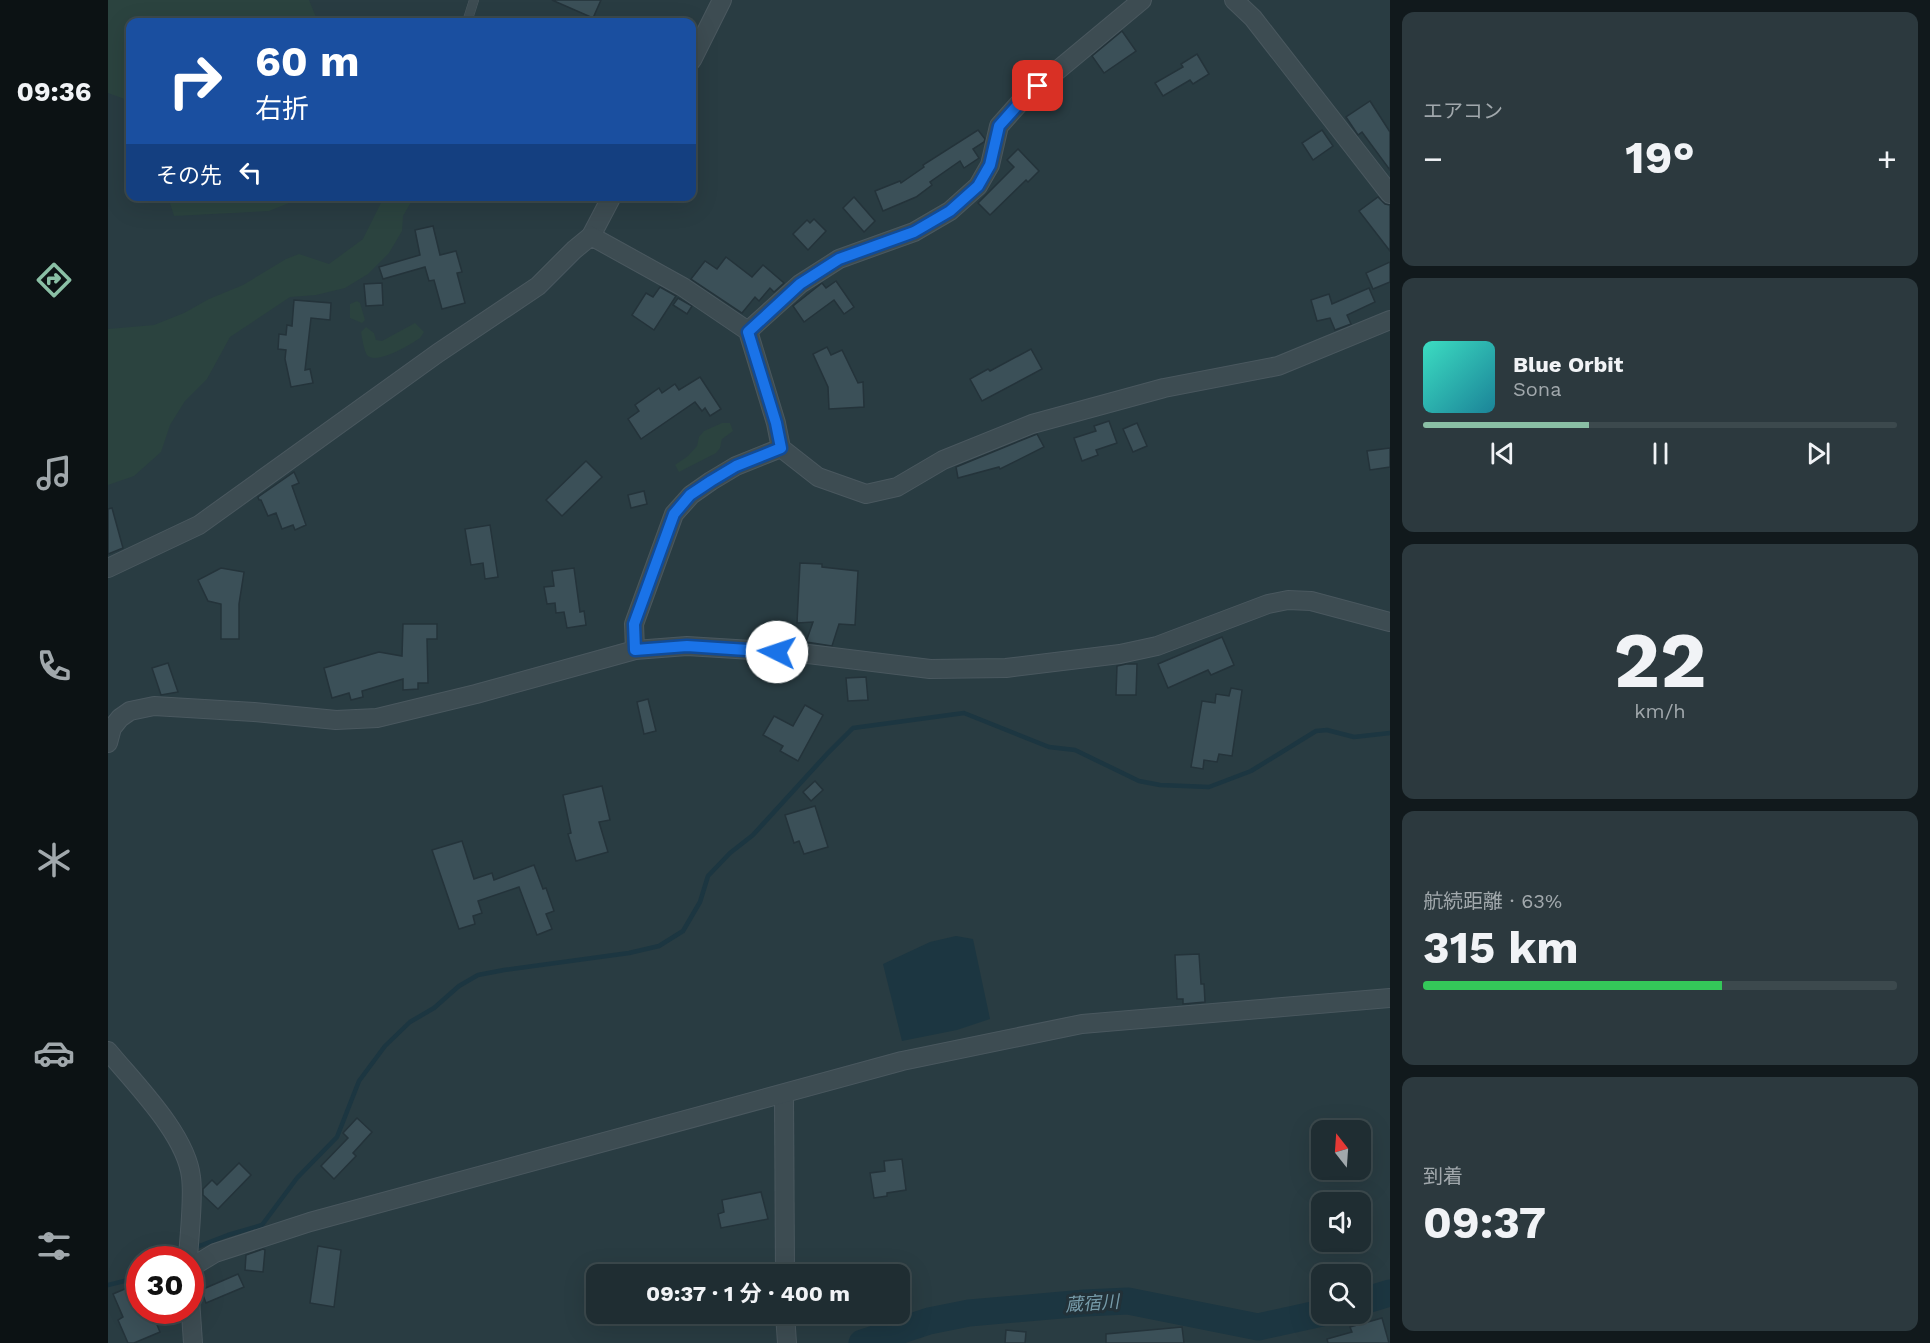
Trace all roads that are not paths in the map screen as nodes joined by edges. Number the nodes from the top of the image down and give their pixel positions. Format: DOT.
graph roads {
  1 [pos="474,0"];
  2 [pos="722,0"];
  3 [pos="1142,0"];
  4 [pos="1234,0"];
  5 [pos="468,18"];
  6 [pos="696,52"];
  7 [pos="1390,194"];
  8 [pos="609,201"];
  9 [pos="591,236"];
  10 [pos="1390,320"];
  11 [pos="748,332"];
  12 [pos="781,448"];
  13 [pos="108,568"];
  14 [pos="1390,622"];
  15 [pos="635,650"];
  16 [pos="109,732"];
  17 [pos="1390,998"];
  18 [pos="108,1051"];
  19 [pos="784,1094"];
  20 [pos="188,1246"];
  21 [pos="204,1259"];
  22 [pos="785,1264"];
  23 [pos="785,1324"];
  24 [pos="786,1339"];
  1 -- 5 [label="lane"];
  2 -- 6 [label="street"];
  3 -- 11 [label="street"];
  4 -- 7 [label="street"];
  8 -- 9 [label="street"];
  9 -- 11 [label="street"];
  9 -- 13 [label="street"];
  10 -- 12 [label="street"];
  11 -- 12 [label="street"];
  12 -- 15 [label="street"];
  14 -- 15 [label="street"];
  15 -- 16 [label="street"];
  17 -- 19 [label="street"];
  18 -- 20 [label="street"];
  19 -- 21 [label="street"];
  19 -- 22 [label="street"];
  23 -- 24 [label="street"];
}
